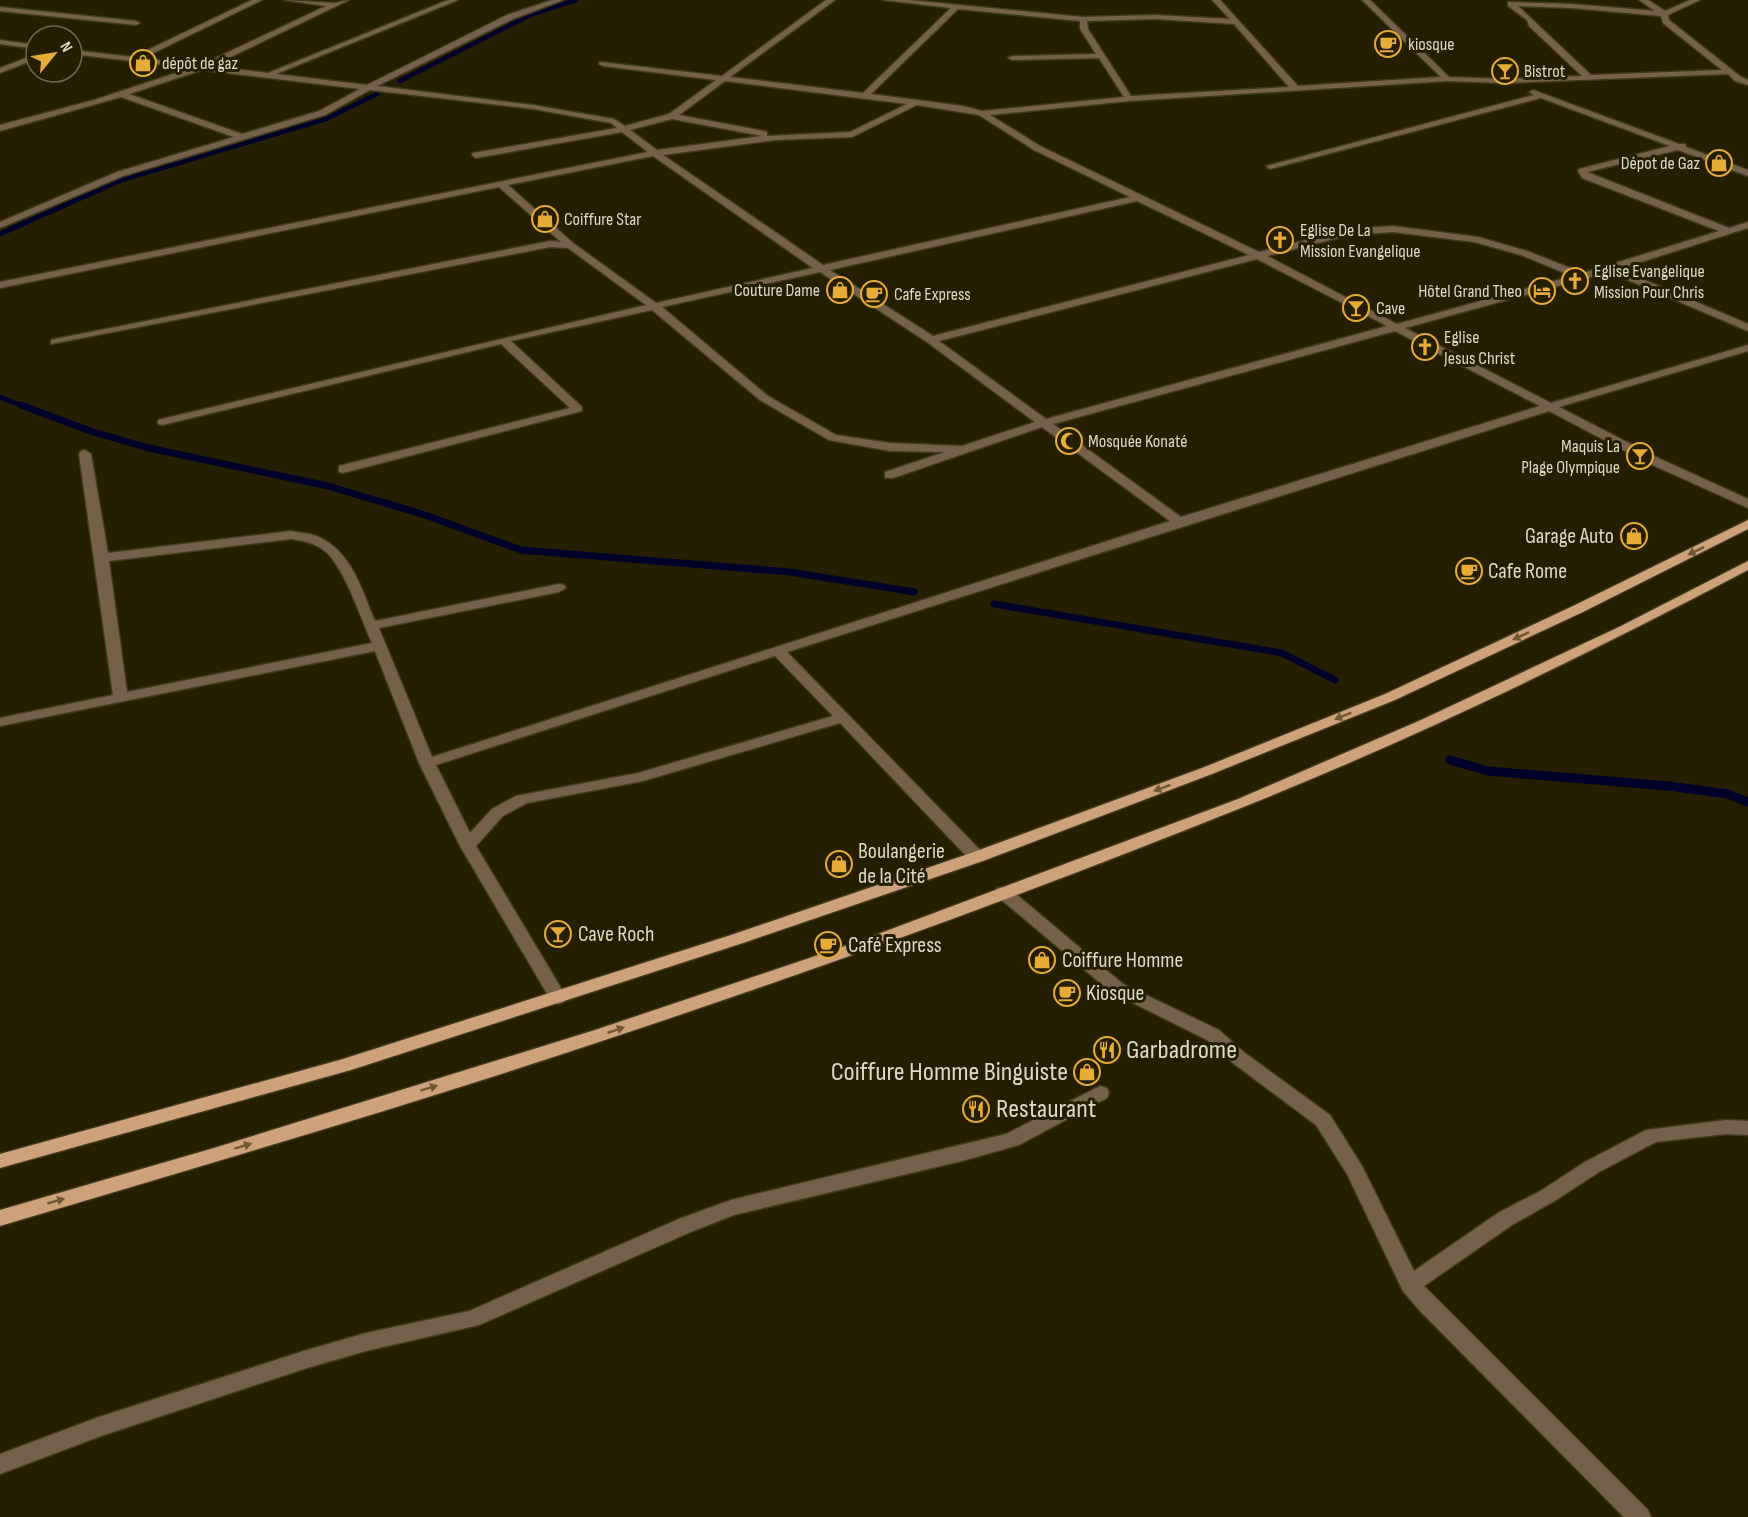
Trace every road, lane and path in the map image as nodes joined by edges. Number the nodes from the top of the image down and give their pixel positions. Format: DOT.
graph roads {
  1 [pos="258,0"];
  2 [pos="288,0"];
  3 [pos="345,0"];
  4 [pos="454,0"];
  5 [pos="559,0"];
  6 [pos="831,0"];
  7 [pos="887,0"];
  8 [pos="1216,0"];
  9 [pos="1366,0"];
  10 [pos="1643,0"];
  11 [pos="1696,0"];
  12 [pos="1508,2"];
  13 [pos="24,3"];
  14 [pos="335,5"];
  15 [pos="955,8"];
  16 [pos="4,9"];
  17 [pos="1664,14"];
  18 [pos="1083,19"];
  19 [pos="1235,22"];
  20 [pos="136,24"];
  21 [pos="0,42"];
  22 [pos="24,45"];
  23 [pos="84,53"];
  24 [pos="1103,56"];
  25 [pos="1012,58"];
  26 [pos="135,59"];
  27 [pos="24,61"];
  28 [pos="603,64"];
  29 [pos="206,66"];
  30 [pos="0,71"];
  31 [pos="1730,72"];
  32 [pos="269,74"];
  33 [pos="1589,78"];
  34 [pos="726,79"];
  35 [pos="1447,79"];
  36 [pos="1505,81"];
  37 [pos="1748,83"];
  38 [pos="369,87"];
  39 [pos="1296,89"];
  40 [pos="121,94"];
  41 [pos="1543,95"];
  42 [pos="864,97"];
  43 [pos="1130,99"];
  44 [pos="914,103"];
  45 [pos="982,113"];
  46 [pos="672,116"];
  47 [pos="0,128"];
  48 [pos="622,129"];
  49 [pos="242,137"];
  50 [pos="776,137"];
  51 [pos="1682,146"];
  52 [pos="655,153"];
  53 [pos="476,155"];
  54 [pos="1270,166"];
  55 [pos="1748,173"];
  56 [pos="502,185"];
  57 [pos="1137,198"];
  58 [pos="0,225"];
  59 [pos="1748,225"];
  60 [pos="1728,231"];
  61 [pos="570,244"];
  62 [pos="1257,255"];
  63 [pos="820,268"];
  64 [pos="1610,269"];
  65 [pos="1583,277"];
  66 [pos="0,285"];
  67 [pos="654,306"];
  68 [pos="1396,328"];
  69 [pos="1748,328"];
  70 [pos="504,340"];
  71 [pos="931,340"];
  72 [pos="55,342"];
  73 [pos="1748,348"];
  74 [pos="1549,406"];
  75 [pos="162,422"];
  76 [pos="1044,423"];
  77 [pos="966,450"];
  78 [pos="85,454"];
  79 [pos="343,469"];
  80 [pos="889,475"];
  81 [pos="1748,504"];
  82 [pos="1179,522"];
  83 [pos="1748,524"];
  84 [pos="102,558"];
  85 [pos="1748,565"];
  86 [pos="559,588"];
  87 [pos="371,626"];
  88 [pos="380,646"];
  89 [pos="777,650"];
  90 [pos="121,699"];
  91 [pos="842,718"];
  92 [pos="0,722"];
  93 [pos="427,763"];
  94 [pos="468,846"];
  95 [pos="977,857"];
  96 [pos="1003,892"];
  97 [pos="558,998"];
  98 [pos="1100,1093"];
  99 [pos="1748,1128"];
  100 [pos="0,1161"];
  101 [pos="0,1218"];
  102 [pos="1410,1285"];
  103 [pos="0,1464"];
  104 [pos="1640,1517"];
  1 -- 26 [label="street"];
  2 -- 14 [label="street"];
  3 -- 14 [label="street"];
  4 -- 32 [label="street"];
  5 -- 38 [label="street"];
  6 -- 34 [label="street"];
  7 -- 15 [label="street"];
  8 -- 19 [label="street"];
  9 -- 35 [label="street"];
  10 -- 17 [label="street"];
  11 -- 17 [label="street"];
  12 -- 17 [label="street"];
  12 -- 33 [label="street"];
  13 -- 16 [label="street"];
  14 -- 29 [label="street"];
  15 -- 18 [label="street"];
  15 -- 42 [label="street"];
  16 -- 20 [label="street"];
  17 -- 31 [label="street"];
  18 -- 19 [label="street"];
  18 -- 24 [label="street"];
  19 -- 39 [label="street"];
  21 -- 22 [label="street"];
  23 -- 26 [label="street"];
  24 -- 25 [label="street"];
  24 -- 43 [label="street"];
  26 -- 29 [label="street"];
  27 -- 30 [label="street"];
  28 -- 34 [label="street"];
  29 -- 32 [label="street"];
  29 -- 40 [label="street"];
  31 -- 33 [label="street"];
  31 -- 37 [label="street"];
  32 -- 38 [label="street"];
  33 -- 36 [label="street"];
  34 -- 42 [label="street"];
  34 -- 46 [label="street"];
  35 -- 36 [label="street"];
  35 -- 39 [label="street"];
  36 -- 41 [label="street"];
  38 -- 48 [label="street"];
  38 -- 49 [label="street"];
  39 -- 43 [label="street"];
  40 -- 47 [label="street"];
  40 -- 49 [label="street"];
  41 -- 51 [label="street"];
  41 -- 54 [label="street"];
  42 -- 44 [label="street"];
  43 -- 45 [label="street"];
  44 -- 45 [label="street"];
  44 -- 50 [label="street"];
  45 -- 57 [label="street"];
  46 -- 48 [label="street"];
  46 -- 50 [label="street"];
  48 -- 52 [label="street"];
  48 -- 53 [label="street"];
  49 -- 58 [label="street"];
  50 -- 52 [label="street"];
  51 -- 55 [label="street"];
  51 -- 60 [label="street"];
  52 -- 56 [label="street"];
  52 -- 63 [label="street"];
  56 -- 61 [label="street"];
  56 -- 66 [label="street"];
  57 -- 62 [label="street"];
  57 -- 63 [label="street"];
  59 -- 60 [label="street"];
  60 -- 64 [label="street"];
  61 -- 67 [label="street"];
  61 -- 72 [label="street"];
  62 -- 65 [label="street"];
  62 -- 68 [label="street"];
  62 -- 71 [label="street"];
  63 -- 67 [label="street"];
  63 -- 71 [label="street"];
  64 -- 65 [label="street"];
  64 -- 69 [label="street"];
  65 -- 68 [label="street"];
  67 -- 70 [label="street"];
  67 -- 77 [label="street"];
  68 -- 74 [label="street"];
  68 -- 76 [label="street"];
  70 -- 75 [label="street"];
  70 -- 79 [label="street"];
  71 -- 76 [label="street"];
  73 -- 74 [label="street"];
  74 -- 81 [label="street"];
  74 -- 82 [label="street"];
  76 -- 77 [label="street"];
  76 -- 82 [label="street"];
  77 -- 80 [label="street"];
  78 -- 84 [label="street"];
  82 -- 89 [label="street"];
  83 -- 95 [label="main road, one-way"];
  84 -- 87 [label="street"];
  84 -- 90 [label="street"];
  85 -- 96 [label="main road"];
  86 -- 87 [label="street"];
  87 -- 88 [label="street"];
  88 -- 90 [label="street"];
  88 -- 93 [label="street"];
  89 -- 91 [label="street"];
  89 -- 93 [label="street"];
  90 -- 92 [label="street"];
  91 -- 94 [label="street"];
  91 -- 95 [label="street"];
  93 -- 94 [label="street"];
  94 -- 97 [label="street"];
  95 -- 97 [label="main road"];
  101 -- 96 [label="main road, one-way"];
  96 -- 102 [label="street"];
  97 -- 100 [label="main road"];
  98 -- 103 [label="street"];
  99 -- 102 [label="street"];
  102 -- 104 [label="street"];
}
